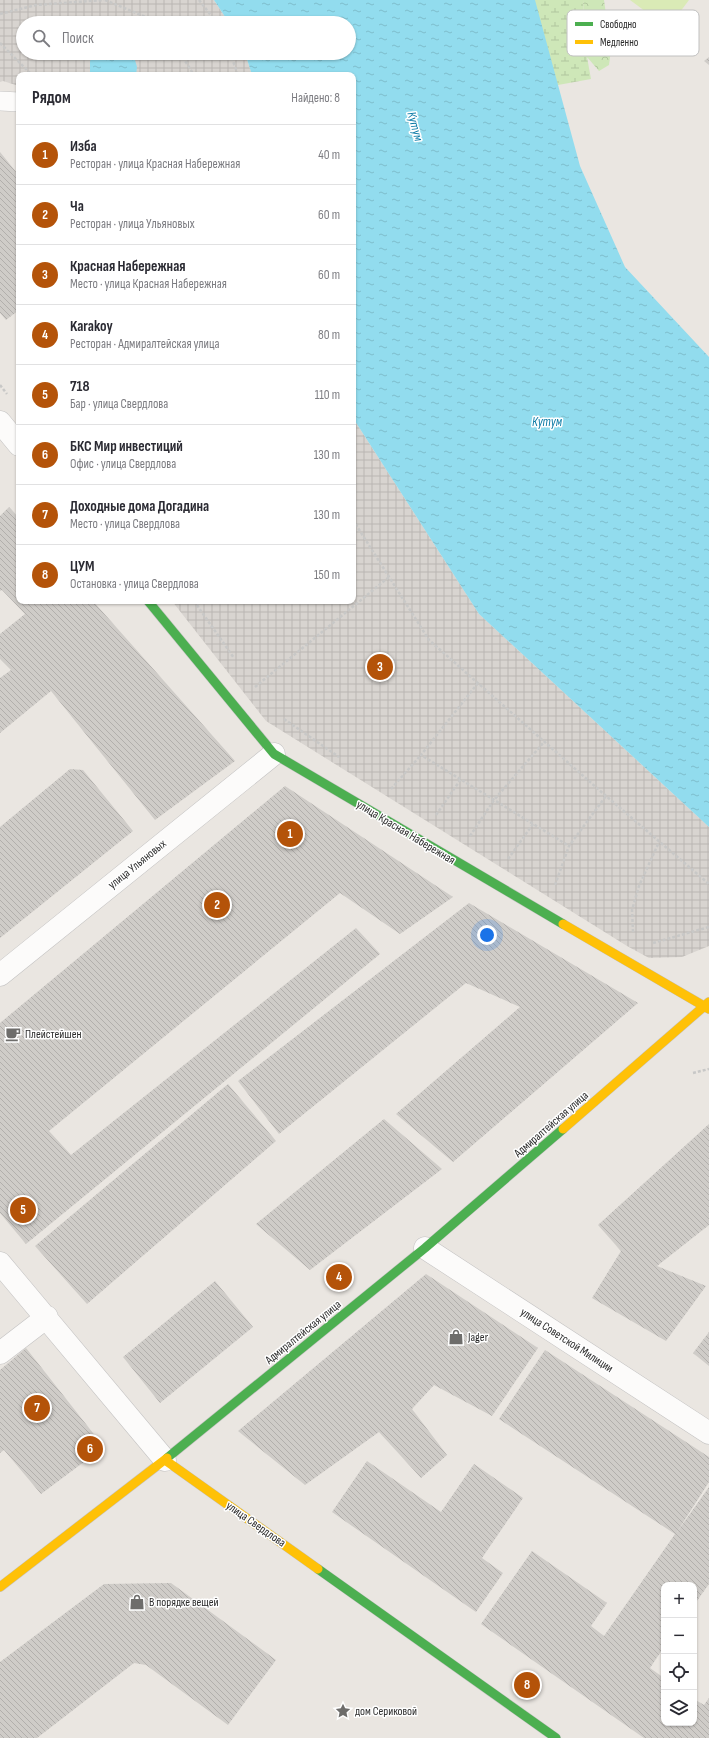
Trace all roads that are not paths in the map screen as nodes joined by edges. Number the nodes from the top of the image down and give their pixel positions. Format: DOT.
graph roads {
  1 [pos="0,101"];
  2 [pos="16,102"];
  3 [pos="150,604"];
  4 [pos="274,754"];
  5 [pos="0,975"];
  6 [pos="707,1006"];
  7 [pos="425,1248"];
  8 [pos="0,1263"];
  9 [pos="47,1317"];
  10 [pos="0,1352"];
  11 [pos="709,1433"];
  12 [pos="165,1460"];
  13 [pos="0,1587"];
  14 [pos="556,1738"];
  1 -- 2 [label="lane"];
  3 -- 4 [label="main road, улица Красная Набережная"];
  4 -- 5 [label="street, улица Ульяновых"];
  4 -- 6 [label="main road, улица Красная Набережная"];
  6 -- 7 [label="main road, Адмиралтейская улица"];
  7 -- 11 [label="street, улица Советской Милиции"];
  7 -- 12 [label="main road, Адмиралтейская улица"];
  8 -- 9 [label="street, улица Свердлова"];
  9 -- 10 [label="street"];
  9 -- 12 [label="street, улица Свердлова"];
  12 -- 13 [label="main road, Адмиралтейская улица"];
  12 -- 14 [label="main road, улица Свердлова"];
}
